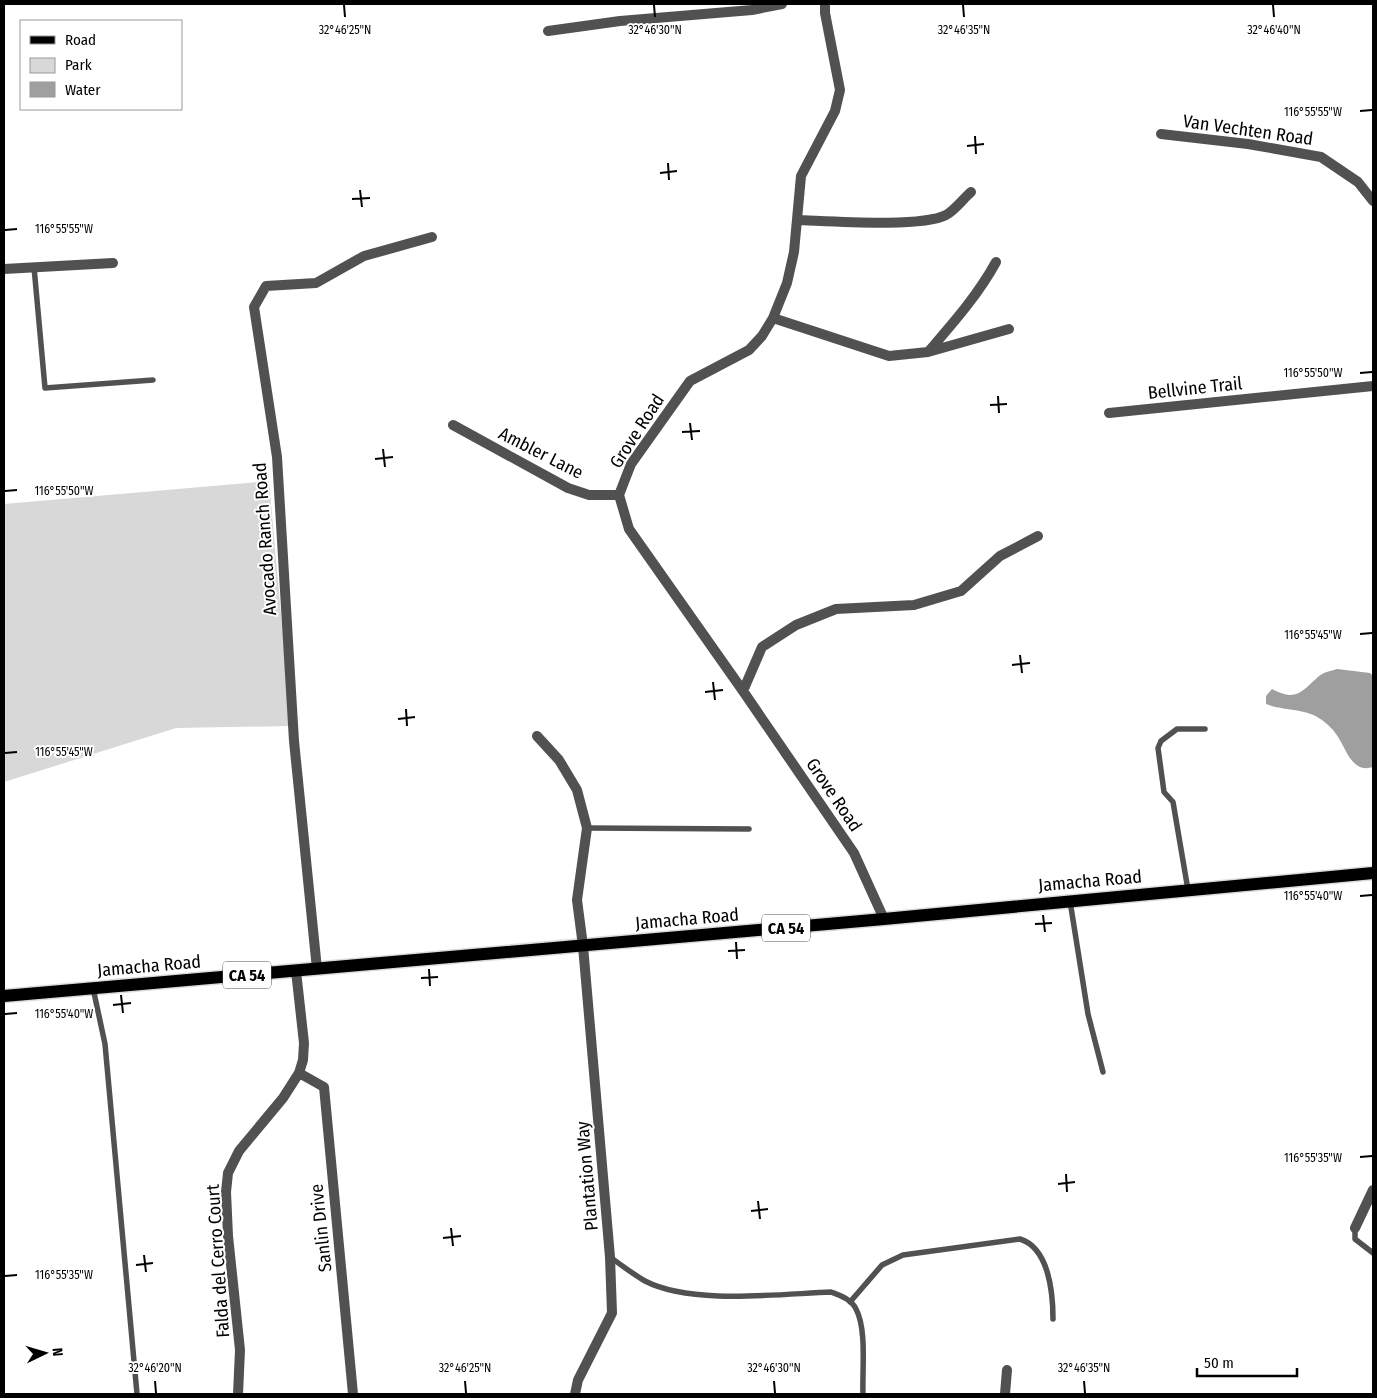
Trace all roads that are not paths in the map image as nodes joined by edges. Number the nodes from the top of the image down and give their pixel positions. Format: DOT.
graph roads {
  1 [pos="782,4"];
  2 [pos="825,4"];
  3 [pos="548,31"];
  4 [pos="1161,134"];
  5 [pos="971,192"];
  6 [pos="1373,201"];
  7 [pos="797,220"];
  8 [pos="432,237"];
  9 [pos="996,262"];
  10 [pos="113,263"];
  11 [pos="34,267"];
  12 [pos="4,269"];
  13 [pos="773,318"];
  14 [pos="1009,329"];
  15 [pos="928,352"];
  16 [pos="153,380"];
  17 [pos="1373,386"];
  18 [pos="1109,413"];
  19 [pos="453,425"];
  20 [pos="619,495"];
  21 [pos="1038,536"];
  22 [pos="743,690"];
  23 [pos="1205,729"];
  24 [pos="537,736"];
  25 [pos="587,828"];
  26 [pos="749,829"];
  27 [pos="1373,873"];
  28 [pos="1188,890"];
  29 [pos="1070,901"];
  30 [pos="884,919"];
  31 [pos="584,946"];
  32 [pos="317,969"];
  33 [pos="296,971"];
  34 [pos="93,988"];
  35 [pos="4,996"];
  36 [pos="1103,1072"];
  37 [pos="299,1073"];
  38 [pos="1373,1190"];
  39 [pos="1355,1228"];
  40 [pos="1373,1253"];
  41 [pos="610,1257"];
  42 [pos="850,1302"];
  43 [pos="1053,1319"];
  44 [pos="1007,1370"];
  45 [pos="137,1394"];
  46 [pos="238,1394"];
  47 [pos="353,1394"];
  48 [pos="575,1394"];
  49 [pos="863,1394"];
  50 [pos="1005,1394"];
  1 -- 3 [label="street"];
  2 -- 7 [label="street, Grove Road"];
  4 -- 6 [label="street, Van Vechten Road"];
  5 -- 7 [label="street"];
  7 -- 13 [label="street, Grove Road"];
  8 -- 32 [label="street, Avocado Ranch Road"];
  9 -- 15 [label="street"];
  10 -- 11 [label="street"];
  11 -- 12 [label="street"];
  11 -- 16 [label="lane"];
  13 -- 15 [label="street"];
  13 -- 20 [label="street, Grove Road"];
  14 -- 15 [label="street"];
  17 -- 18 [label="street, Bellvine Trail"];
  19 -- 20 [label="street, Ambler Lane"];
  20 -- 22 [label="street, Grove Road"];
  21 -- 22 [label="street"];
  22 -- 30 [label="street, Grove Road"];
  23 -- 28 [label="lane"];
  24 -- 25 [label="street"];
  25 -- 26 [label="lane"];
  25 -- 31 [label="street, Plantation Way"];
  27 -- 28 [label="main road, Jamacha Road"];
  28 -- 29 [label="main road, Jamacha Road"];
  29 -- 30 [label="main road, Jamacha Road / CA 54"];
  29 -- 36 [label="lane"];
  30 -- 31 [label="main road, Jamacha Road / CA 54"];
  31 -- 32 [label="main road, Jamacha Road / CA 54"];
  31 -- 41 [label="street, Plantation Way"];
  32 -- 33 [label="main road, Jamacha Road / CA 54"];
  33 -- 34 [label="main road, Jamacha Road / CA 54"];
  33 -- 37 [label="street, Falda del Cerro Court"];
  34 -- 35 [label="main road, Jamacha Road / CA 54"];
  34 -- 45 [label="lane"];
  37 -- 46 [label="street, Falda del Cerro Court"];
  37 -- 47 [label="street, Sanlin Drive"];
  38 -- 39 [label="street"];
  39 -- 40 [label="lane"];
  41 -- 42 [label="lane"];
  41 -- 48 [label="street, Plantation Way"];
  42 -- 43 [label="lane"];
  42 -- 49 [label="lane"];
  44 -- 50 [label="street"];
}
